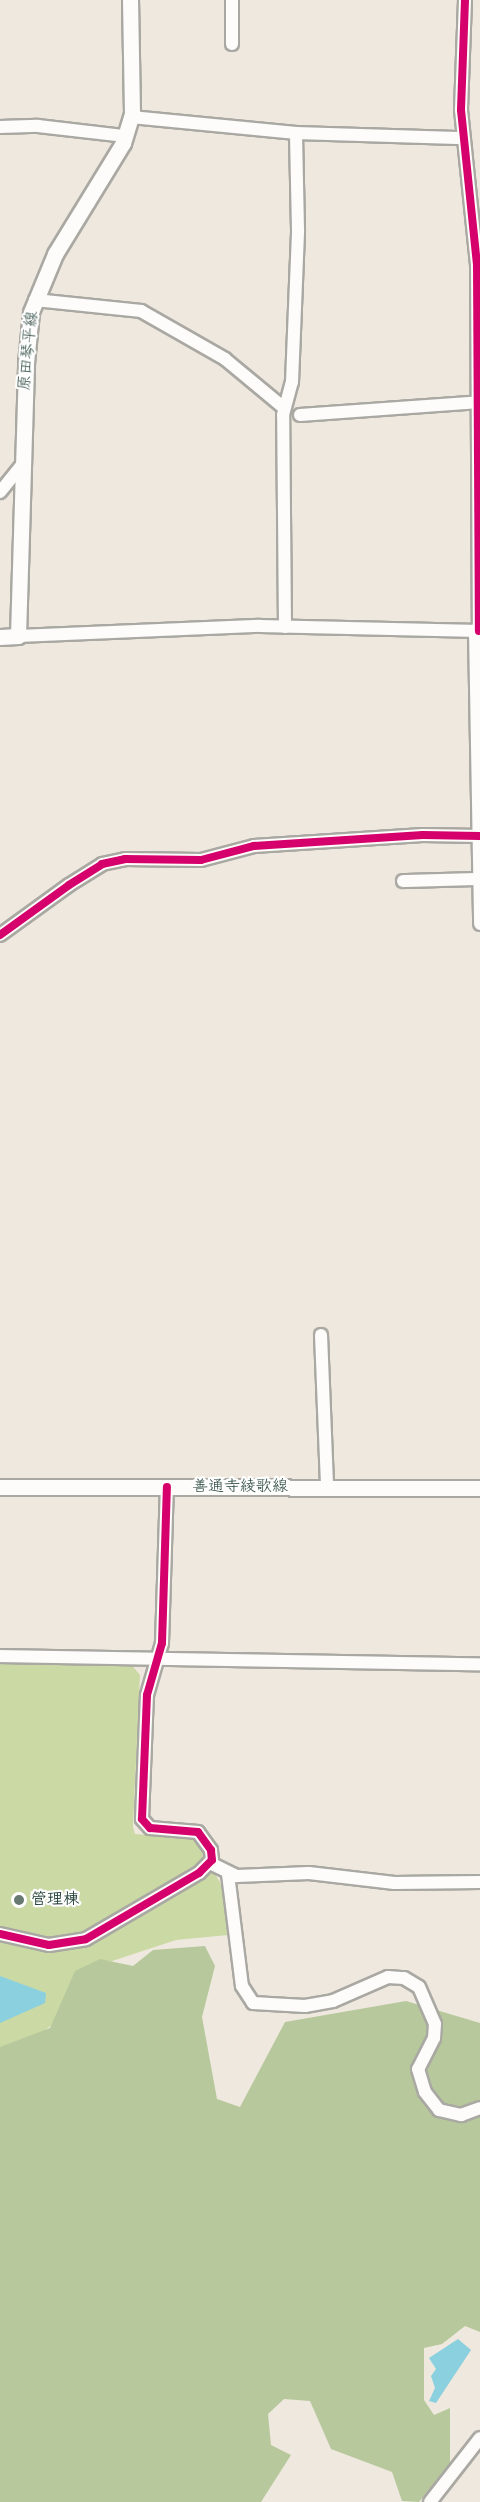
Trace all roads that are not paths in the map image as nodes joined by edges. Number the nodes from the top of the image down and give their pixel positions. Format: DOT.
graph roads {
  1 [pos="130,0"];
  2 [pos="465,0"];
  3 [pos="228,5"];
  4 [pos="232,44"];
  5 [pos="131,117"];
  6 [pos="0,127"];
  7 [pos="296,134"];
  8 [pos="125,136"];
  9 [pos="457,138"];
  10 [pos="35,300"];
  11 [pos="478,402"];
  12 [pos="284,408"];
  13 [pos="300,415"];
  14 [pos="23,464"];
  15 [pos="0,492"];
  16 [pos="285,627"];
  17 [pos="478,631"];
  18 [pos="18,636"];
  19 [pos="0,637"];
  20 [pos="479,836"];
  21 [pos="479,879"];
  22 [pos="403,881"];
  23 [pos="480,924"];
  24 [pos="0,935"];
  25 [pos="321,1335"];
  26 [pos="0,1487"];
  27 [pos="167,1487"];
  28 [pos="327,1487"];
  29 [pos="480,1488"];
  30 [pos="0,1656"];
  31 [pos="160,1659"];
  32 [pos="480,1664"];
  33 [pos="209,1865"];
  34 [pos="228,1874"];
  35 [pos="480,1882"];
  36 [pos="0,1934"];
  37 [pos="480,2108"];
  38 [pos="480,2438"];
  39 [pos="430,2502"];
  1 -- 5 [label="main road, 原田琴平線"];
  2 -- 11 [label="street"];
  3 -- 4 [label="street"];
  5 -- 7 [label="street"];
  5 -- 8 [label="main road, 原田琴平線"];
  6 -- 8 [label="street"];
  7 -- 9 [label="street"];
  7 -- 12 [label="street"];
  8 -- 10 [label="main road, 原田琴平線"];
  10 -- 12 [label="street"];
  10 -- 14 [label="main road, 原田琴平線"];
  11 -- 13 [label="street"];
  11 -- 17 [label="street"];
  12 -- 16 [label="street"];
  14 -- 15 [label="street"];
  14 -- 18 [label="main road, 原田琴平線"];
  16 -- 17 [label="street"];
  16 -- 18 [label="street"];
  17 -- 20 [label="street"];
  18 -- 19 [label="main road"];
  20 -- 21 [label="street"];
  20 -- 24 [label="street"];
  21 -- 22 [label="street"];
  21 -- 23 [label="street"];
  25 -- 28 [label="street"];
  26 -- 27 [label="main road, 善通寺綾歌線"];
  27 -- 28 [label="main road, 善通寺綾歌線"];
  27 -- 31 [label="street"];
  28 -- 29 [label="main road, 善通寺綾歌線"];
  30 -- 31 [label="street"];
  31 -- 32 [label="street"];
  31 -- 33 [label="street"];
  33 -- 34 [label="street"];
  33 -- 36 [label="street"];
  34 -- 35 [label="street"];
  34 -- 37 [label="street"];
  38 -- 39 [label="street"];
}
